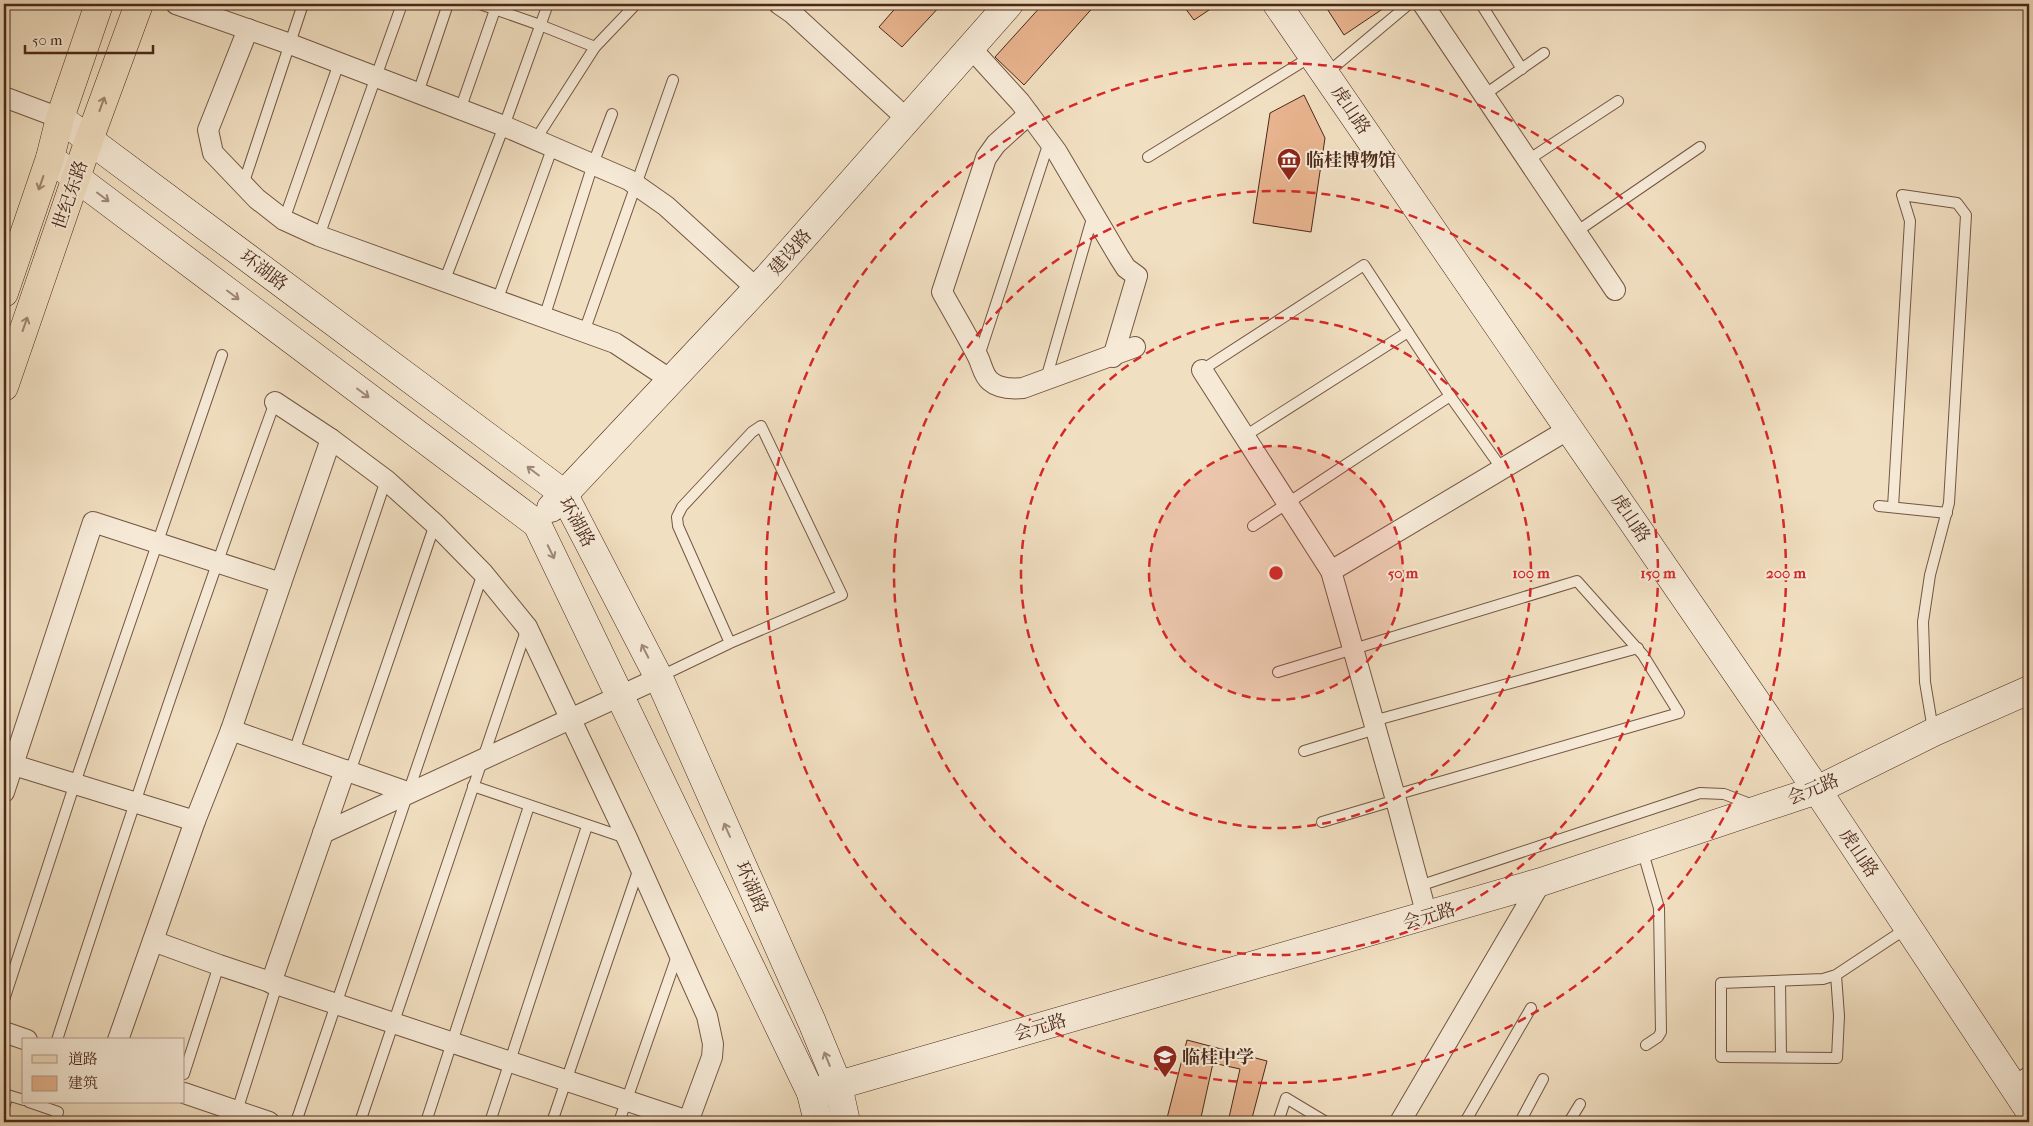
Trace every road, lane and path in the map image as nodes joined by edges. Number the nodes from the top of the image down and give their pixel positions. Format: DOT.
graph roads {
  1 [pos="99,4"];
  2 [pos="138,4"];
  3 [pos="176,4"];
  4 [pos="303,4"];
  5 [pos="402,4"];
  6 [pos="448,4"];
  7 [pos="480,4"];
  8 [pos="548,4"];
  9 [pos="636,4"];
  10 [pos="779,4"];
  11 [pos="1009,4"];
  12 [pos="1277,4"];
  13 [pos="1409,4"];
  14 [pos="1423,4"];
  15 [pos="1481,4"];
  16 [pos="496,6"];
  17 [pos="540,25"];
  18 [pos="248,29"];
  19 [pos="290,44"];
  20 [pos="595,47"];
  21 [pos="970,47"];
  22 [pos="1544,53"];
  23 [pos="339,62"];
  24 [pos="1320,65"];
  25 [pos="1522,69"];
  26 [pos="377,78"];
  27 [pos="673,80"];
  28 [pos="418,93"];
  29 [pos="1484,95"];
  30 [pos="4,97"];
  31 [pos="1618,101"];
  32 [pos="460,110"];
  33 [pos="612,114"];
  34 [pos="1029,114"];
  35 [pos="60,118"];
  36 [pos="906,118"];
  37 [pos="504,126"];
  38 [pos="89,140"];
  39 [pos="1049,141"];
  40 [pos="544,142"];
  41 [pos="1700,147"];
  42 [pos="1148,157"];
  43 [pos="50,158"];
  44 [pos="1528,160"];
  45 [pos="593,164"];
  46 [pos="76,177"];
  47 [pos="635,184"];
  48 [pos="243,185"];
  49 [pos="1094,212"];
  50 [pos="284,220"];
  51 [pos="1576,232"];
  52 [pos="318,236"];
  53 [pos="444,282"];
  54 [pos="756,288"];
  55 [pos="1615,290"];
  56 [pos="4,293"];
  57 [pos="497,301"];
  58 [pos="544,318"];
  59 [pos="584,332"];
  60 [pos="1408,332"];
  61 [pos="1136,347"];
  62 [pos="222,355"];
  63 [pos="1113,357"];
  64 [pos="979,358"];
  65 [pos="1202,370"];
  66 [pos="671,380"];
  67 [pos="1046,380"];
  68 [pos="4,387"];
  69 [pos="1450,396"];
  70 [pos="275,402"];
  71 [pos="1569,428"];
  72 [pos="1245,436"];
  73 [pos="331,439"];
  74 [pos="1502,469"];
  75 [pos="386,480"];
  76 [pos="563,493"];
  77 [pos="1287,503"];
  78 [pos="1879,506"];
  79 [pos="1893,507"];
  80 [pos="1947,512"];
  81 [pos="435,524"];
  82 [pos="537,524"];
  83 [pos="1253,526"];
  84 [pos="157,543"];
  85 [pos="217,562"];
  86 [pos="1331,572"];
  87 [pos="483,573"];
  88 [pos="281,583"];
  89 [pos="527,627"];
  90 [pos="730,642"];
  91 [pos="1638,648"];
  92 [pos="1353,651"];
  93 [pos="1278,672"];
  94 [pos="659,678"];
  95 [pos="2029,690"];
  96 [pos="620,695"];
  97 [pos="569,718"];
  98 [pos="1374,725"];
  99 [pos="230,730"];
  100 [pos="1934,732"];
  101 [pos="1304,751"];
  102 [pos="294,752"];
  103 [pos="483,757"];
  104 [pos="8,763"];
  105 [pos="348,771"];
  106 [pos="75,783"];
  107 [pos="474,786"];
  108 [pos="1817,790"];
  109 [pos="4,792"];
  110 [pos="407,792"];
  111 [pos="1395,798"];
  112 [pos="134,802"];
  113 [pos="529,806"];
  114 [pos="1761,808"];
  115 [pos="195,821"];
  116 [pos="1322,822"];
  117 [pos="587,826"];
  118 [pos="324,832"];
  119 [pos="627,838"];
  120 [pos="1641,848"];
  121 [pos="640,866"];
  122 [pos="1541,882"];
  123 [pos="1419,886"];
  124 [pos="1427,916"];
  125 [pos="1908,928"];
  126 [pos="153,941"];
  127 [pos="678,951"];
  128 [pos="219,965"];
  129 [pos="1836,975"];
  130 [pos="1780,981"];
  131 [pos="274,984"];
  132 [pos="4,1000"];
  133 [pos="336,1004"];
  134 [pos="1531,1008"];
  135 [pos="394,1024"];
  136 [pos="4,1032"];
  137 [pos="22,1038"];
  138 [pos="58,1038"];
  139 [pos="119,1038"];
  140 [pos="452,1043"];
  141 [pos="1646,1045"];
  142 [pos="1781,1058"];
  143 [pos="510,1062"];
  144 [pos="185,1071"];
  145 [pos="2020,1077"];
  146 [pos="1544,1079"];
  147 [pos="566,1080"];
  148 [pos="838,1085"];
  149 [pos="185,1093"];
  150 [pos="811,1093"];
  151 [pos="6,1094"];
  152 [pos="22,1099"];
  153 [pos="626,1101"];
  154 [pos="35,1104"];
  155 [pos="1580,1104"];
  156 [pos="4,1107"];
  157 [pos="2029,1110"];
  158 [pos="237,1111"];
  159 [pos="55,1122"];
  160 [pos="269,1122"];
  161 [pos="296,1122"];
  162 [pos="360,1122"];
  163 [pos="426,1122"];
  164 [pos="490,1122"];
  165 [pos="552,1122"];
  166 [pos="619,1122"];
  167 [pos="688,1122"];
  168 [pos="818,1122"];
  169 [pos="846,1122"];
  170 [pos="1278,1122"];
  171 [pos="1326,1122"];
  172 [pos="1400,1122"];
  173 [pos="1465,1122"];
  174 [pos="1520,1122"];
  175 [pos="1569,1122"];
  1 -- 35 [label="main road, 世纪东路"];
  38 -- 2 [label="main road, 世纪东路, one-way"];
  3 -- 18 [label="street"];
  4 -- 19 [label="lane"];
  5 -- 26 [label="lane"];
  6 -- 28 [label="lane"];
  7 -- 16 [label="lane"];
  8 -- 17 [label="lane"];
  9 -- 20 [label="lane"];
  10 -- 36 [label="street"];
  11 -- 21 [label="street, 建设路"];
  12 -- 24 [label="street, 虎山路"];
  13 -- 24 [label="lane"];
  14 -- 29 [label="street"];
  15 -- 25 [label="lane"];
  16 -- 17 [label="lane"];
  16 -- 32 [label="lane"];
  17 -- 20 [label="lane"];
  17 -- 37 [label="lane"];
  18 -- 19 [label="street"];
  18 -- 48 [label="street"];
  19 -- 23 [label="street"];
  19 -- 48 [label="lane"];
  20 -- 40 [label="lane"];
  21 -- 34 [label="street"];
  21 -- 36 [label="street, 建设路"];
  22 -- 25 [label="lane"];
  23 -- 26 [label="street"];
  23 -- 50 [label="lane"];
  24 -- 42 [label="lane"];
  24 -- 71 [label="street, 虎山路"];
  25 -- 29 [label="lane"];
  26 -- 28 [label="street"];
  26 -- 52 [label="lane"];
  27 -- 47 [label="lane"];
  28 -- 32 [label="street"];
  29 -- 44 [label="street"];
  30 -- 35 [label="street"];
  31 -- 44 [label="lane"];
  32 -- 37 [label="street"];
  33 -- 45 [label="lane"];
  34 -- 39 [label="street"];
  34 -- 64 [label="street"];
  35 -- 38 [label="street, 环湖路"];
  35 -- 43 [label="main road, 世纪东路"];
  36 -- 54 [label="street, 建设路"];
  37 -- 40 [label="street"];
  37 -- 53 [label="lane"];
  38 -- 46 [label="main road, 世纪东路"];
  76 -- 38 [label="street, 环湖路, one-way"];
  39 -- 49 [label="street"];
  39 -- 64 [label="lane"];
  40 -- 45 [label="street"];
  40 -- 57 [label="lane"];
  41 -- 51 [label="lane"];
  43 -- 46 [label="street, 环湖路"];
  43 -- 56 [label="main road, 世纪东路, one-way"];
  44 -- 51 [label="street"];
  45 -- 47 [label="street"];
  45 -- 58 [label="lane"];
  68 -- 46 [label="main road, 世纪东路, one-way"];
  46 -- 82 [label="street, 环湖路, one-way"];
  47 -- 54 [label="street"];
  47 -- 59 [label="lane"];
  48 -- 50 [label="street"];
  49 -- 63 [label="street"];
  49 -- 67 [label="lane"];
  50 -- 52 [label="street"];
  51 -- 55 [label="street"];
  52 -- 53 [label="street"];
  53 -- 57 [label="street"];
  54 -- 66 [label="street, 建设路"];
  57 -- 58 [label="street"];
  58 -- 59 [label="street"];
  59 -- 66 [label="street"];
  60 -- 65 [label="lane"];
  60 -- 69 [label="lane"];
  60 -- 72 [label="lane"];
  61 -- 63 [label="street"];
  62 -- 84 [label="lane"];
  63 -- 67 [label="street"];
  64 -- 67 [label="street"];
  65 -- 72 [label="street"];
  66 -- 76 [label="street, 建设路"];
  69 -- 74 [label="lane"];
  69 -- 77 [label="lane"];
  70 -- 73 [label="street"];
  70 -- 85 [label="lane"];
  71 -- 74 [label="street"];
  71 -- 108 [label="street, 虎山路"];
  72 -- 77 [label="street"];
  73 -- 75 [label="street"];
  73 -- 88 [label="street"];
  74 -- 86 [label="street"];
  75 -- 81 [label="street"];
  75 -- 102 [label="lane"];
  76 -- 82 [label="street, 建设路"];
  94 -- 76 [label="street, 环湖路, one-way"];
  77 -- 83 [label="lane"];
  77 -- 86 [label="street"];
  78 -- 79 [label="lane"];
  79 -- 80 [label="lane"];
  79 -- 80 [label="lane"];
  80 -- 100 [label="lane"];
  81 -- 87 [label="street"];
  81 -- 105 [label="lane"];
  82 -- 96 [label="street, 环湖路, one-way"];
  84 -- 85 [label="street"];
  84 -- 104 [label="street"];
  84 -- 106 [label="lane"];
  85 -- 88 [label="street"];
  85 -- 112 [label="lane"];
  86 -- 92 [label="street"];
  87 -- 89 [label="street"];
  87 -- 110 [label="lane"];
  88 -- 99 [label="street"];
  89 -- 97 [label="street"];
  89 -- 103 [label="lane"];
  90 -- 90 [label="lane"];
  90 -- 94 [label="lane"];
  91 -- 92 [label="lane"];
  91 -- 98 [label="lane"];
  91 -- 111 [label="lane"];
  92 -- 93 [label="lane"];
  92 -- 98 [label="street"];
  94 -- 96 [label="street"];
  148 -- 94 [label="street, 环湖路, one-way"];
  95 -- 100 [label="street, 会元路"];
  96 -- 97 [label="street"];
  96 -- 150 [label="street, 环湖路"];
  97 -- 103 [label="street"];
  97 -- 119 [label="street"];
  98 -- 101 [label="lane"];
  98 -- 111 [label="street"];
  99 -- 102 [label="street"];
  99 -- 115 [label="street"];
  100 -- 108 [label="street, 会元路"];
  102 -- 105 [label="street"];
  103 -- 107 [label="lane"];
  103 -- 110 [label="street"];
  104 -- 106 [label="street"];
  104 -- 109 [label="street"];
  105 -- 110 [label="street"];
  105 -- 118 [label="street"];
  106 -- 112 [label="street"];
  106 -- 132 [label="lane"];
  107 -- 113 [label="lane"];
  107 -- 135 [label="lane"];
  108 -- 114 [label="street, 会元路"];
  108 -- 125 [label="street, 虎山路"];
  110 -- 118 [label="street"];
  110 -- 133 [label="lane"];
  111 -- 116 [label="lane"];
  111 -- 123 [label="street"];
  112 -- 115 [label="street"];
  112 -- 138 [label="lane"];
  113 -- 117 [label="lane"];
  113 -- 140 [label="lane"];
  114 -- 120 [label="street, 会元路"];
  114 -- 123 [label="lane"];
  115 -- 126 [label="street"];
  117 -- 119 [label="lane"];
  117 -- 143 [label="lane"];
  118 -- 131 [label="street"];
  119 -- 121 [label="street"];
  120 -- 122 [label="street, 会元路"];
  120 -- 141 [label="lane"];
  121 -- 127 [label="street"];
  121 -- 147 [label="lane"];
  122 -- 124 [label="street, 会元路"];
  122 -- 172 [label="street"];
  123 -- 124 [label="street"];
  124 -- 148 [label="street, 会元路"];
  125 -- 129 [label="lane"];
  125 -- 145 [label="street, 虎山路"];
  126 -- 128 [label="street"];
  126 -- 139 [label="street"];
  127 -- 153 [label="lane"];
  127 -- 167 [label="street"];
  128 -- 131 [label="street"];
  128 -- 144 [label="lane"];
  129 -- 130 [label="lane"];
  129 -- 142 [label="lane"];
  130 -- 142 [label="lane"];
  130 -- 142 [label="lane"];
  131 -- 133 [label="street"];
  131 -- 158 [label="lane"];
  133 -- 135 [label="street"];
  133 -- 161 [label="lane"];
  134 -- 173 [label="lane"];
  135 -- 140 [label="street"];
  135 -- 162 [label="lane"];
  136 -- 137 [label="street"];
  140 -- 143 [label="street"];
  140 -- 163 [label="lane"];
  143 -- 147 [label="street"];
  143 -- 164 [label="lane"];
  145 -- 157 [label="street, 虎山路"];
  146 -- 174 [label="lane"];
  147 -- 153 [label="street"];
  147 -- 165 [label="lane"];
  148 -- 150 [label="street, 会元路"];
  148 -- 169 [label="street, 环湖路"];
  149 -- 158 [label="street"];
  150 -- 168 [label="street, 环湖路"];
  151 -- 152 [label="lane"];
  151 -- 156 [label="lane"];
  153 -- 166 [label="lane"];
  153 -- 167 [label="street"];
  154 -- 159 [label="lane"];
  155 -- 175 [label="lane"];
  158 -- 160 [label="street"];
  170 -- 171 [label="lane"];
}
